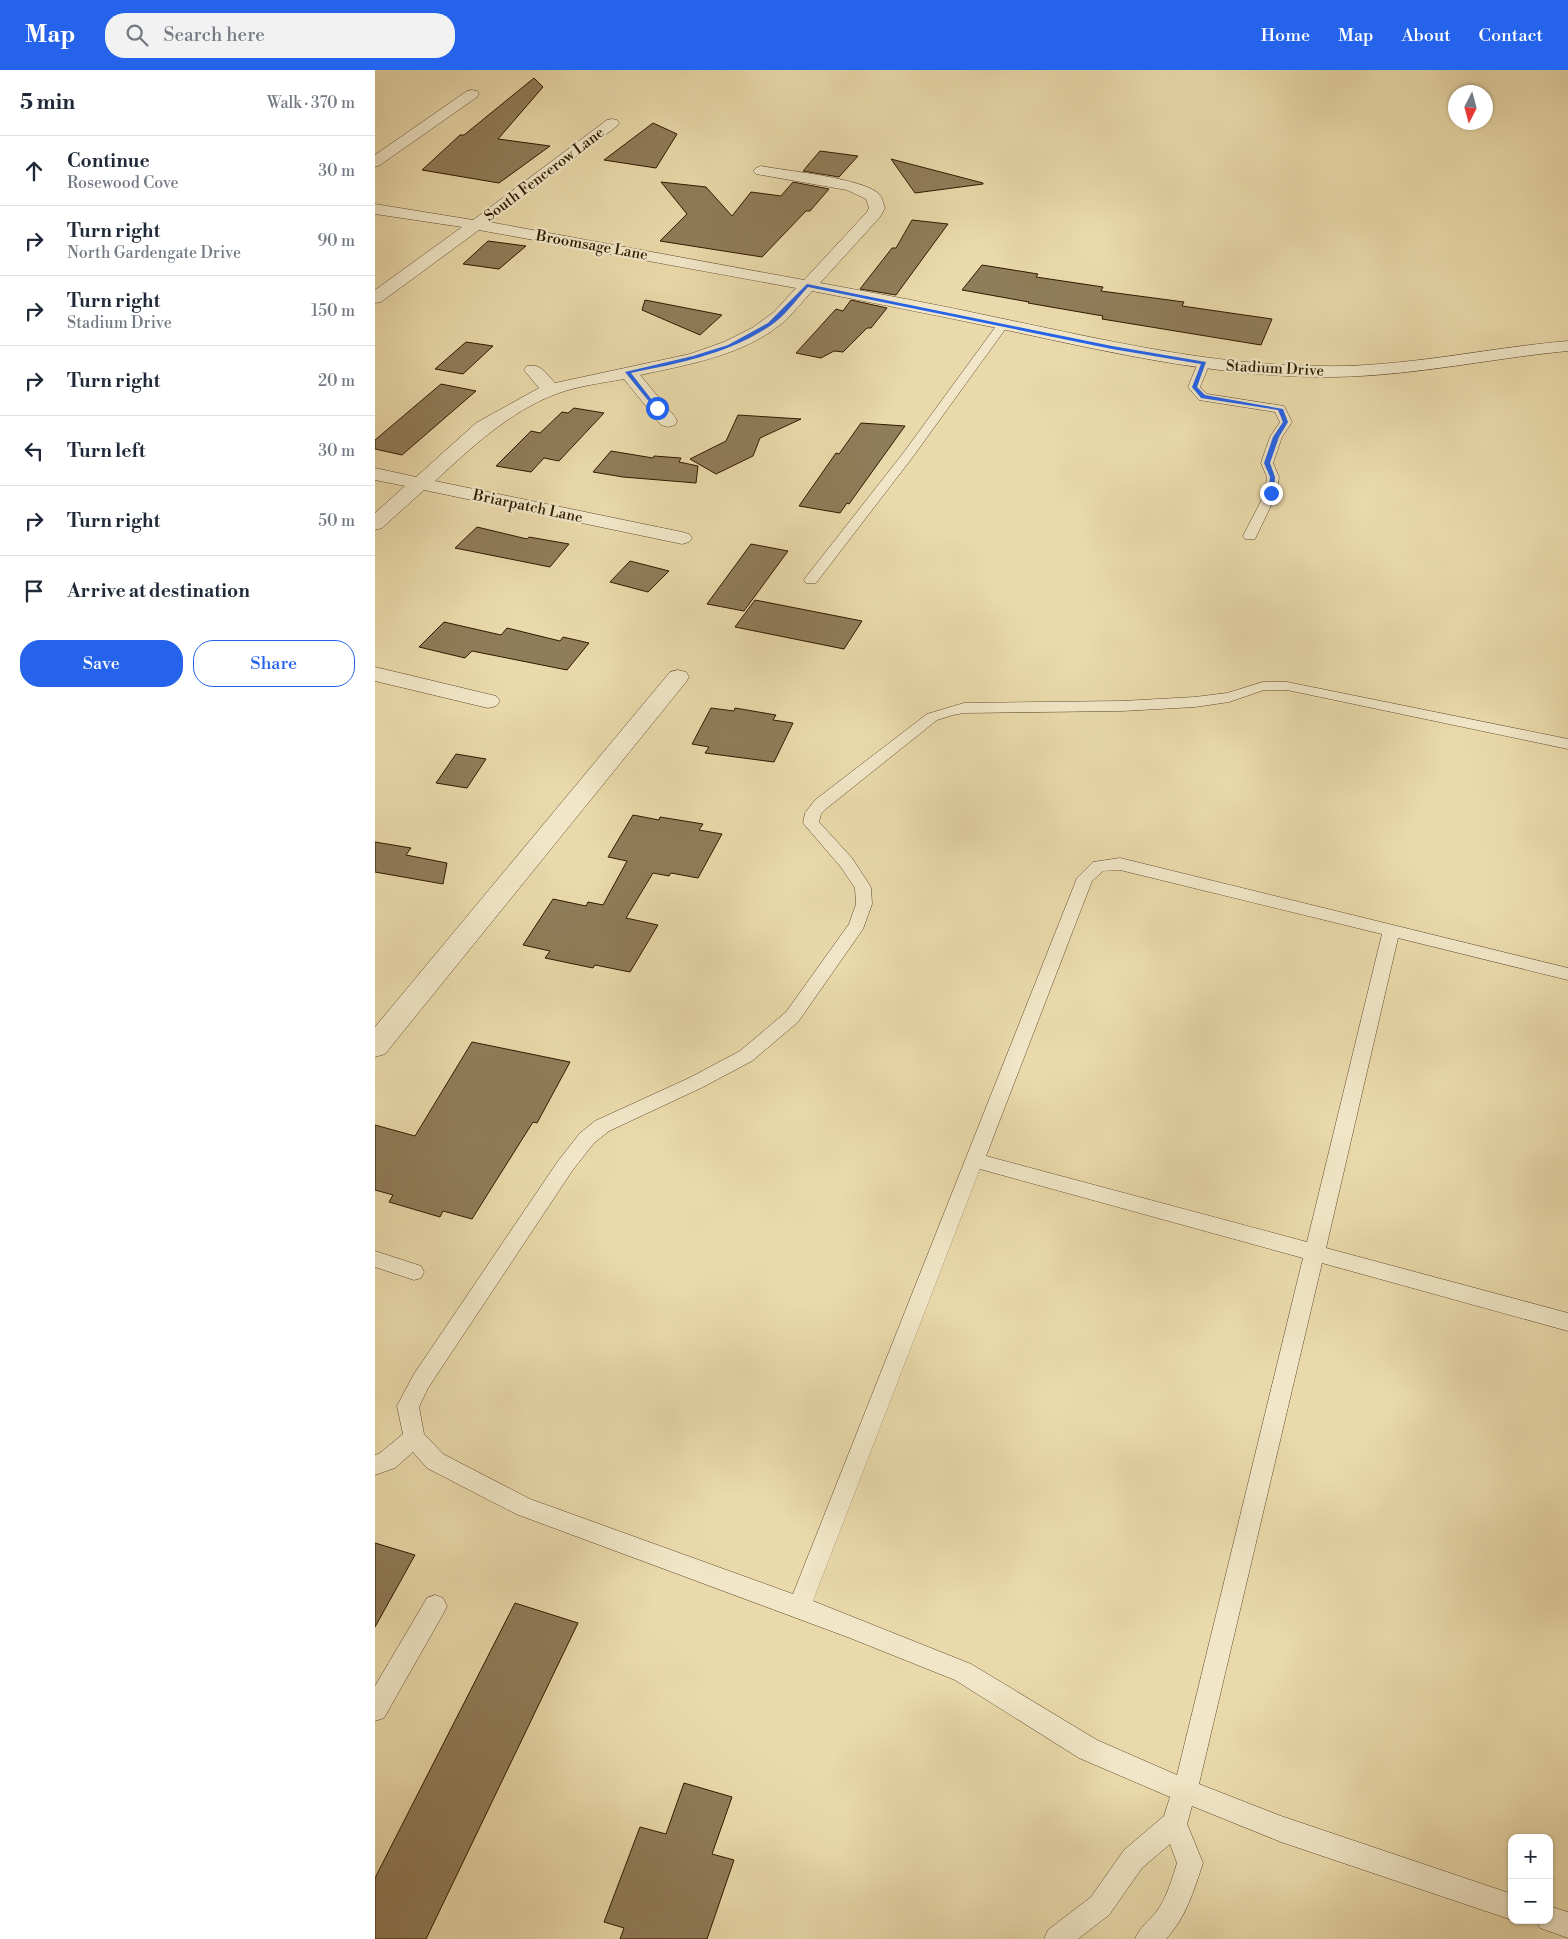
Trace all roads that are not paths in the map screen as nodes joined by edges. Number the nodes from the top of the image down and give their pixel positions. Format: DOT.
graph roads {
  1 [pos="472,94"];
  2 [pos="612,123"];
  3 [pos="375,162"];
  4 [pos="761,171"];
  5 [pos="375,209"];
  6 [pos="476,224"];
  7 [pos="807,286"];
  8 [pos="375,298"];
  9 [pos="1003,324"];
  10 [pos="1568,346"];
  11 [pos="1204,363"];
  12 [pos="533,370"];
  13 [pos="628,372"];
  14 [pos="551,389"];
  15 [pos="668,421"];
  16 [pos="375,474"];
  17 [pos="420,484"];
  18 [pos="375,524"];
  19 [pos="1250,536"];
  20 [pos="682,538"];
  21 [pos="811,580"];
  22 [pos="375,674"];
  23 [pos="677,677"];
  24 [pos="488,701"];
  25 [pos="1568,744"];
  26 [pos="1391,930"];
  27 [pos="1568,974"];
  28 [pos="375,1046"];
  29 [pos="974,1160"];
  30 [pos="1314,1253"];
  31 [pos="375,1259"];
  32 [pos="414,1272"];
  33 [pos="1568,1322"];
  34 [pos="414,1438"];
  35 [pos="375,1465"];
  36 [pos="435,1606"];
  37 [pos="799,1607"];
  38 [pos="375,1709"];
  39 [pos="1185,1791"];
  40 [pos="1174,1824"];
  41 [pos="1508,1905"];
  42 [pos="1553,1920"];
  43 [pos="1568,1926"];
  44 [pos="1057,1939"];
  45 [pos="1148,1939"];
  1 -- 3 [label="street"];
  2 -- 6 [label="street, South Fencerow Lane"];
  4 -- 7 [label="street"];
  5 -- 6 [label="street, Broomsage Lane"];
  6 -- 7 [label="street, Broomsage Lane"];
  6 -- 8 [label="street, South Fencerow Lane"];
  7 -- 9 [label="street, Stadium Drive"];
  7 -- 13 [label="street"];
  9 -- 11 [label="street, Stadium Drive"];
  9 -- 21 [label="lane"];
  10 -- 11 [label="street, Stadium Drive"];
  11 -- 19 [label="lane"];
  12 -- 14 [label="street"];
  13 -- 14 [label="street"];
  13 -- 15 [label="street"];
  14 -- 17 [label="street"];
  16 -- 17 [label="street, Briarpatch Lane"];
  17 -- 18 [label="street"];
  17 -- 20 [label="street, Briarpatch Lane"];
  22 -- 24 [label="street"];
  23 -- 28 [label="street"];
  25 -- 34 [label="lane"];
  26 -- 27 [label="lane"];
  26 -- 29 [label="lane"];
  26 -- 30 [label="lane"];
  29 -- 30 [label="lane"];
  29 -- 37 [label="lane"];
  30 -- 33 [label="lane"];
  30 -- 39 [label="lane"];
  31 -- 32 [label="lane"];
  34 -- 35 [label="lane"];
  34 -- 37 [label="lane"];
  36 -- 38 [label="lane"];
  37 -- 39 [label="lane"];
  39 -- 40 [label="lane"];
  39 -- 41 [label="lane"];
  40 -- 44 [label="lane"];
  40 -- 45 [label="lane"];
  42 -- 43 [label="lane"];
}
